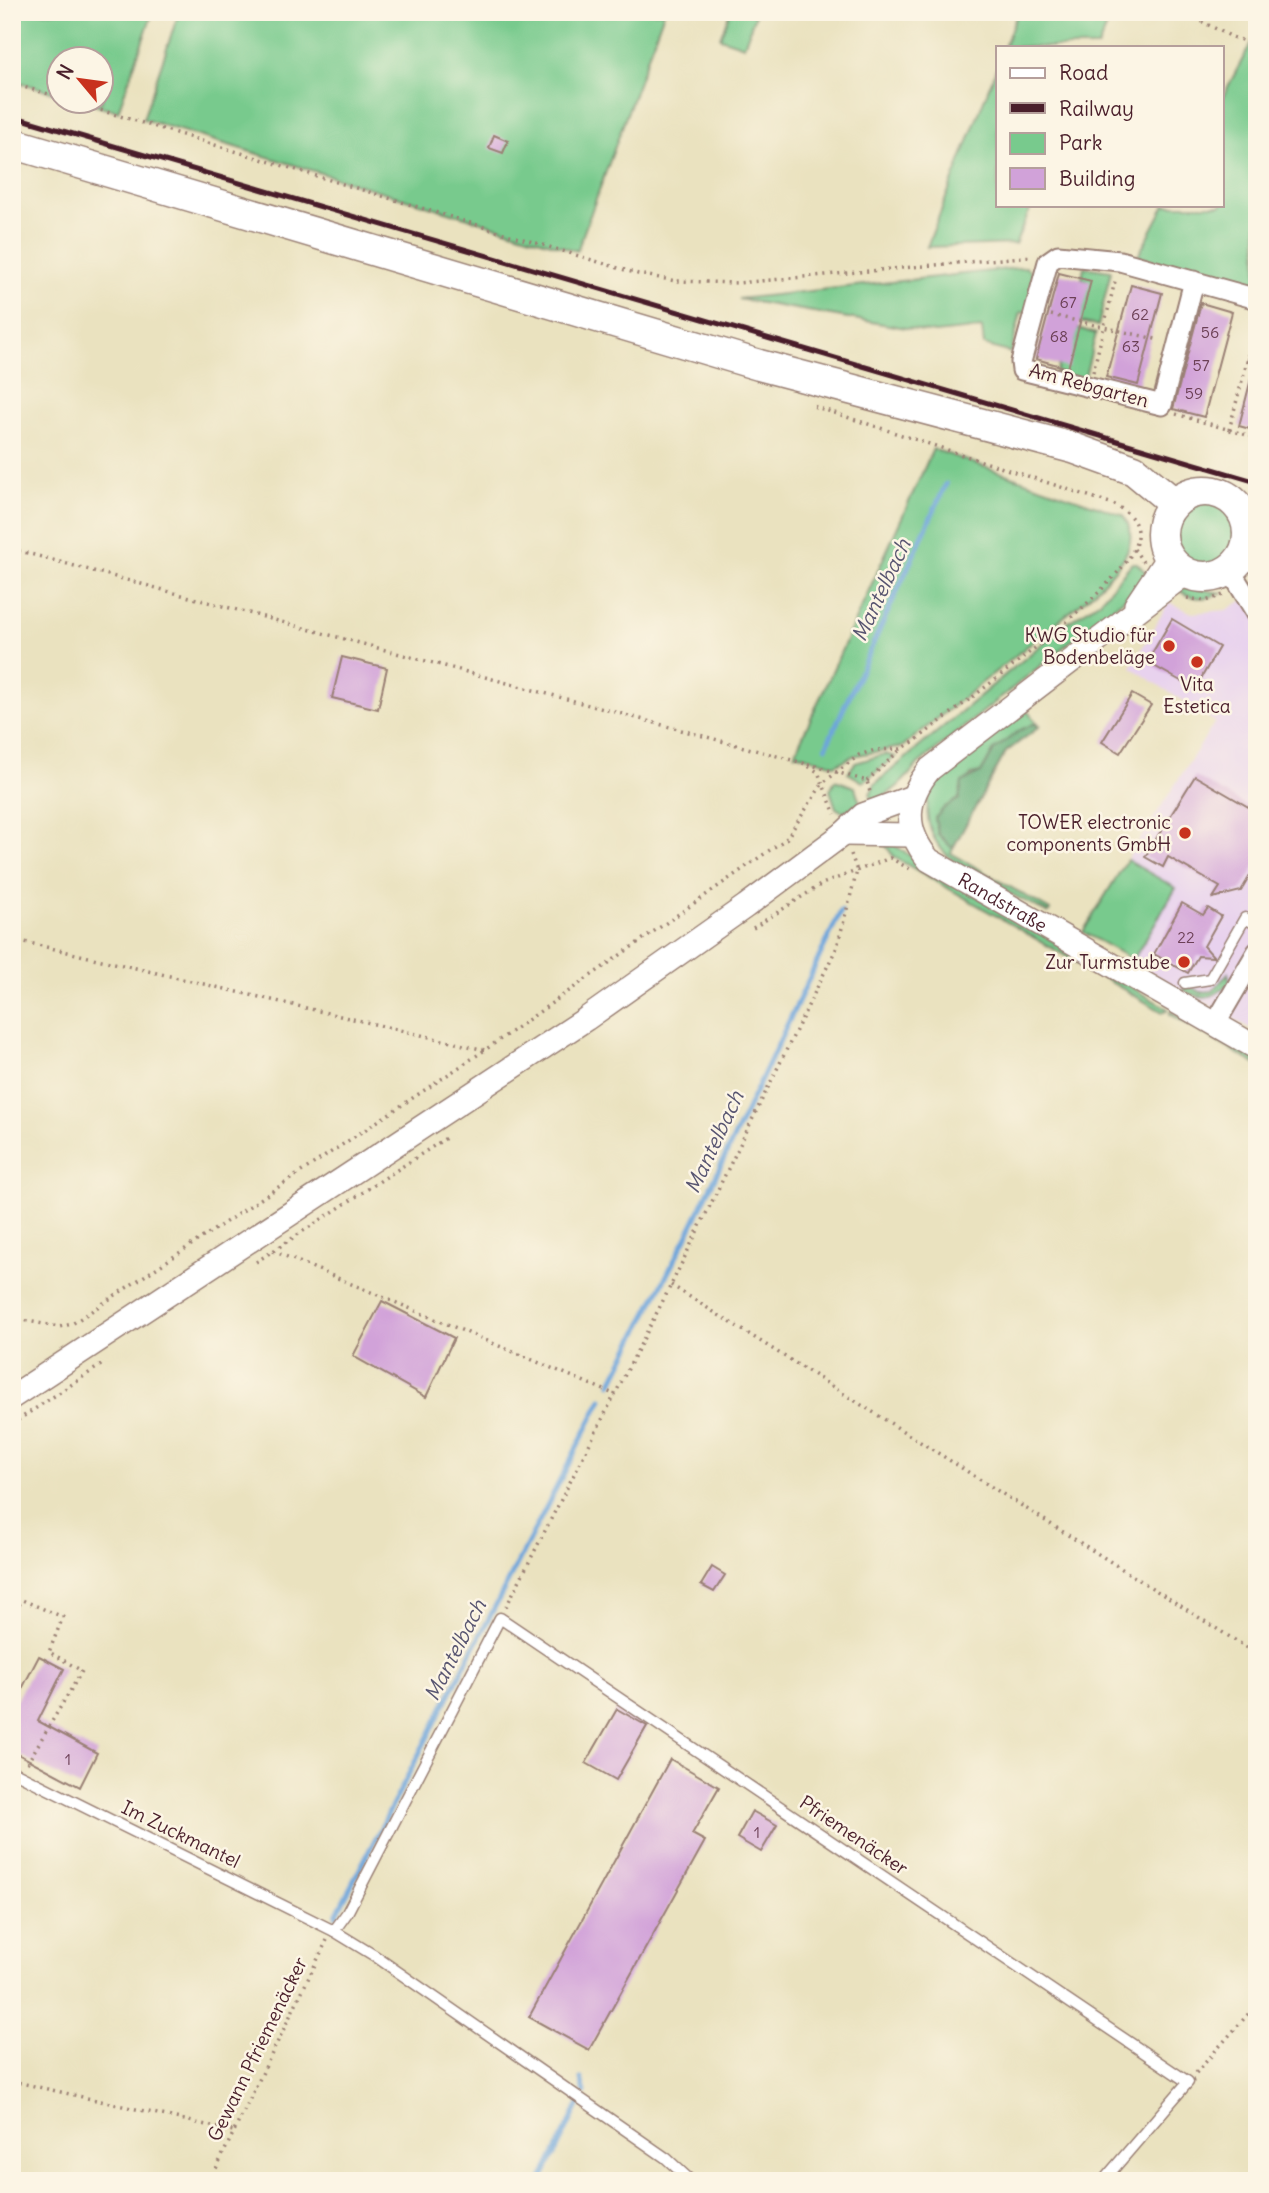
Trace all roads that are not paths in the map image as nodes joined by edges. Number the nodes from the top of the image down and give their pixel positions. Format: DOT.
graph roads {
  1 [pos="12,143"];
  2 [pos="1194,282"];
  3 [pos="1257,299"];
  4 [pos="1174,503"];
  5 [pos="1251,519"];
  6 [pos="1175,573"];
  7 [pos="1234,578"];
  8 [pos="1257,614"];
  9 [pos="914,791"];
  10 [pos="843,834"];
  11 [pos="912,835"];
  12 [pos="1257,925"];
  13 [pos="1257,951"];
  14 [pos="1185,984"];
  15 [pos="1216,1024"];
  16 [pos="1257,1048"];
  17 [pos="12,1397"];
  18 [pos="16,1773"];
  19 [pos="334,1931"];
  20 [pos="691,2181"];
  21 [pos="1103,2181"];
  1 -- 4 [label="main road"];
  2 -- 2 [label="street, Am Rebgarten"];
  2 -- 3 [label="street"];
  4 -- 5 [label="main road"];
  4 -- 6 [label="main road"];
  5 -- 7 [label="main road"];
  6 -- 7 [label="main road"];
  6 -- 9 [label="street"];
  7 -- 8 [label="street"];
  9 -- 10 [label="street"];
  9 -- 11 [label="street"];
  10 -- 11 [label="street"];
  10 -- 17 [label="street"];
  11 -- 15 [label="street, Randstraße"];
  12 -- 14 [label="lane"];
  13 -- 15 [label="street"];
  15 -- 16 [label="street, Randstraße"];
  18 -- 19 [label="lane, Im Zuckmantel"];
  19 -- 20 [label="lane, Im Zuckmantel"];
  19 -- 21 [label="lane, Pfriemenäcker"];
}
